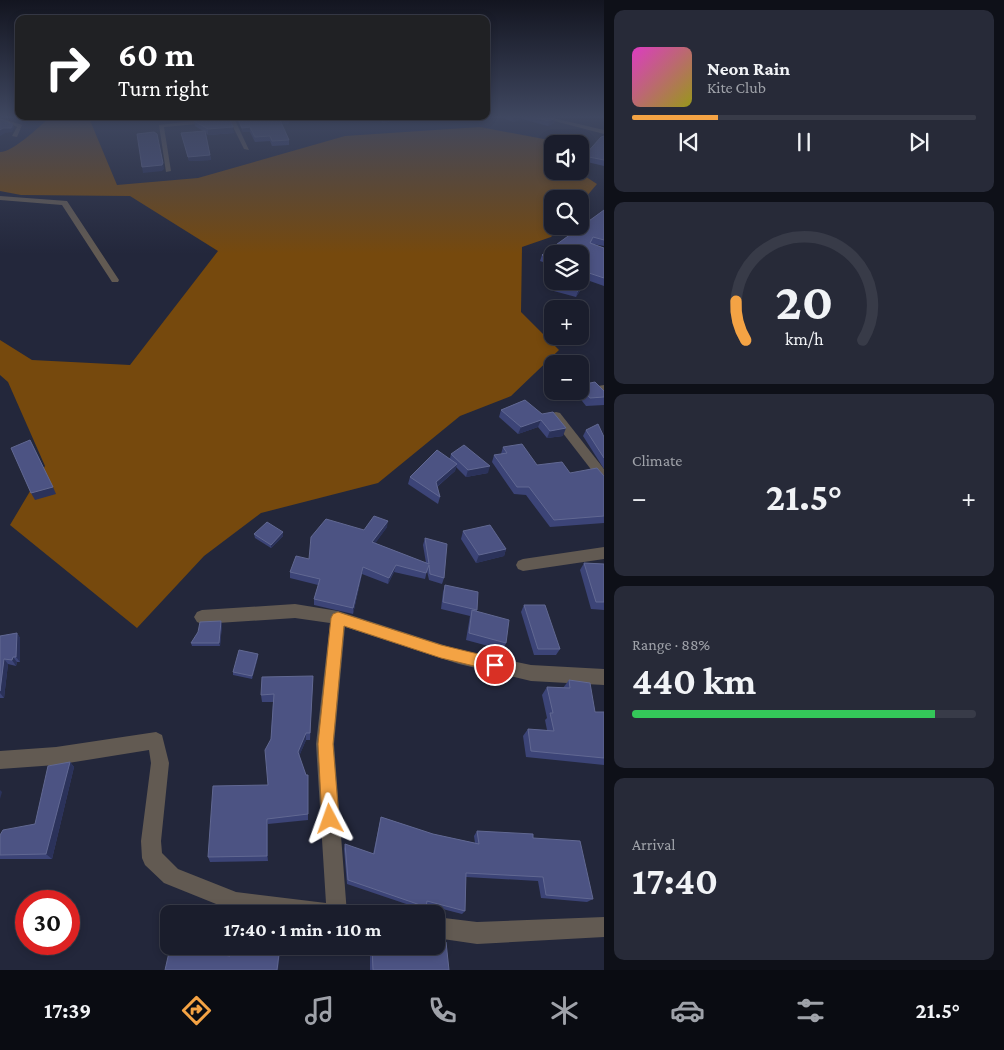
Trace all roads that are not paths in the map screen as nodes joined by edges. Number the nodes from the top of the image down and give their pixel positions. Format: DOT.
graph roads {
  1 [pos="167,163"];
  2 [pos="168,171"];
  3 [pos="0,198"];
  4 [pos="115,280"];
  5 [pos="555,414"];
  6 [pos="604,478"];
  7 [pos="604,553"];
  8 [pos="523,565"];
  9 [pos="202,617"];
  10 [pos="338,618"];
  11 [pos="604,676"];
  12 [pos="0,760"];
  13 [pos="260,905"];
  14 [pos="336,905"];
  15 [pos="604,927"];
  16 [pos="445,928"];
  1 -- 2 [label="street"];
  3 -- 4 [label="street"];
  5 -- 6 [label="street"];
  7 -- 8 [label="street"];
  9 -- 10 [label="street"];
  10 -- 11 [label="street"];
  10 -- 14 [label="street"];
  12 -- 13 [label="street"];
  15 -- 16 [label="street"];
}
